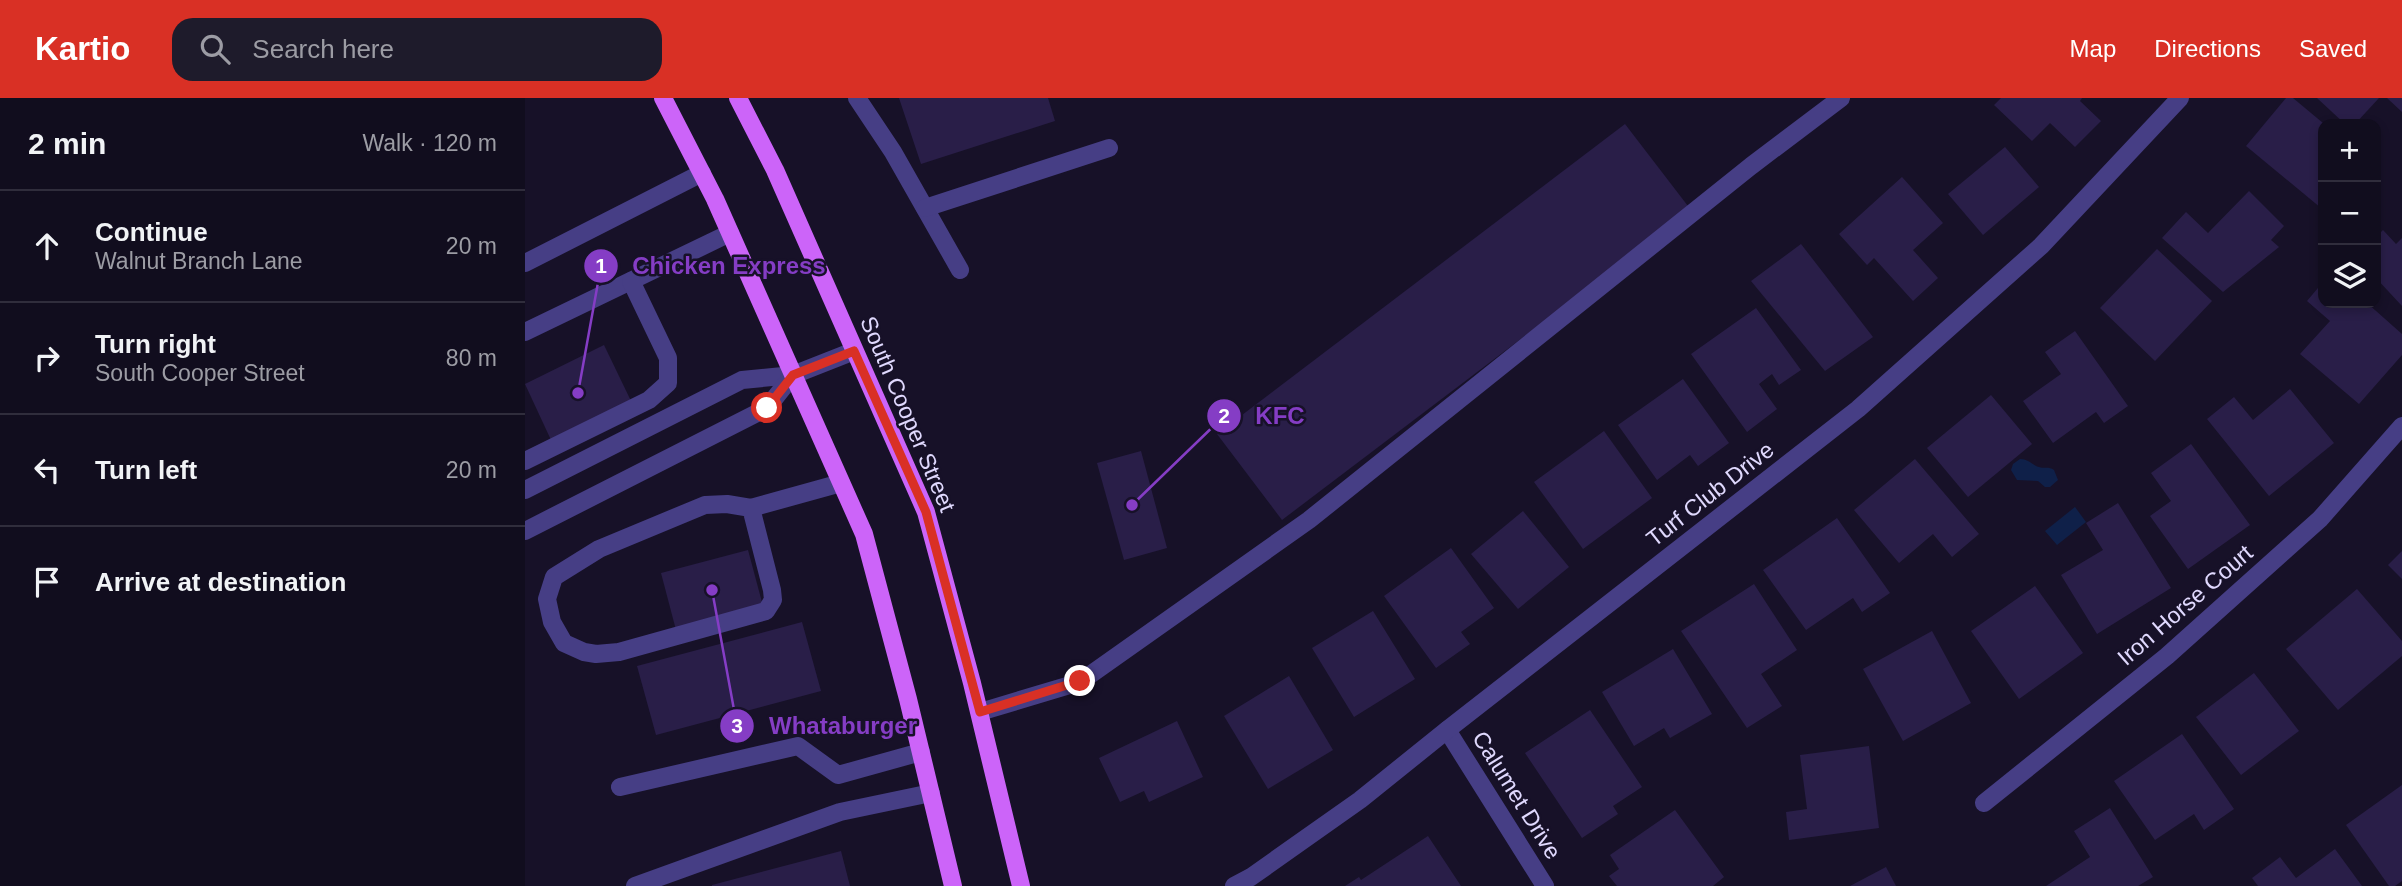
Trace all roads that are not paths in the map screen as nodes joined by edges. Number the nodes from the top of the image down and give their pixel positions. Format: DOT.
graph roads {
  1 [pos="663,98"];
  2 [pos="738,98"];
  3 [pos="857,98"];
  4 [pos="1841,98"];
  5 [pos="2180,98"];
  6 [pos="1109,148"];
  7 [pos="702,173"];
  8 [pos="925,208"];
  9 [pos="730,233"];
  10 [pos="525,263"];
  11 [pos="960,270"];
  12 [pos="632,281"];
  13 [pos="525,332"];
  14 [pos="854,351"];
  15 [pos="793,375"];
  16 [pos="2402,426"];
  17 [pos="525,461"];
  18 [pos="841,483"];
  19 [pos="525,490"];
  20 [pos="751,508"];
  21 [pos="525,531"];
  22 [pos="980,712"];
  23 [pos="1447,730"];
  24 [pos="921,752"];
  25 [pos="620,787"];
  26 [pos="931,793"];
  27 [pos="1984,803"];
  28 [pos="1254,881"];
  29 [pos="635,886"];
  30 [pos="953,886"];
  31 [pos="1021,886"];
  32 [pos="1234,886"];
  33 [pos="1545,886"];
  1 -- 7 [label="main road"];
  2 -- 14 [label="main road, South Cooper Street"];
  3 -- 8 [label="street"];
  4 -- 22 [label="street"];
  5 -- 23 [label="street, Turf Club Drive"];
  6 -- 8 [label="street"];
  7 -- 9 [label="main road"];
  7 -- 10 [label="street"];
  8 -- 11 [label="street"];
  9 -- 12 [label="street"];
  9 -- 15 [label="main road"];
  12 -- 13 [label="street"];
  12 -- 17 [label="street"];
  14 -- 15 [label="street"];
  14 -- 22 [label="main road, South Cooper Street"];
  15 -- 18 [label="main road"];
  15 -- 19 [label="street"];
  15 -- 21 [label="street"];
  16 -- 27 [label="street, Iron Horse Court"];
  18 -- 20 [label="street"];
  18 -- 24 [label="main road"];
  20 -- 20 [label="street"];
  22 -- 31 [label="main road, South Cooper Street"];
  23 -- 28 [label="street, Turf Club Drive"];
  23 -- 33 [label="street, Calumet Drive"];
  24 -- 25 [label="street"];
  24 -- 26 [label="main road"];
  26 -- 29 [label="street"];
  26 -- 30 [label="main road"];
  28 -- 32 [label="street, Turf Club Drive"];
}
